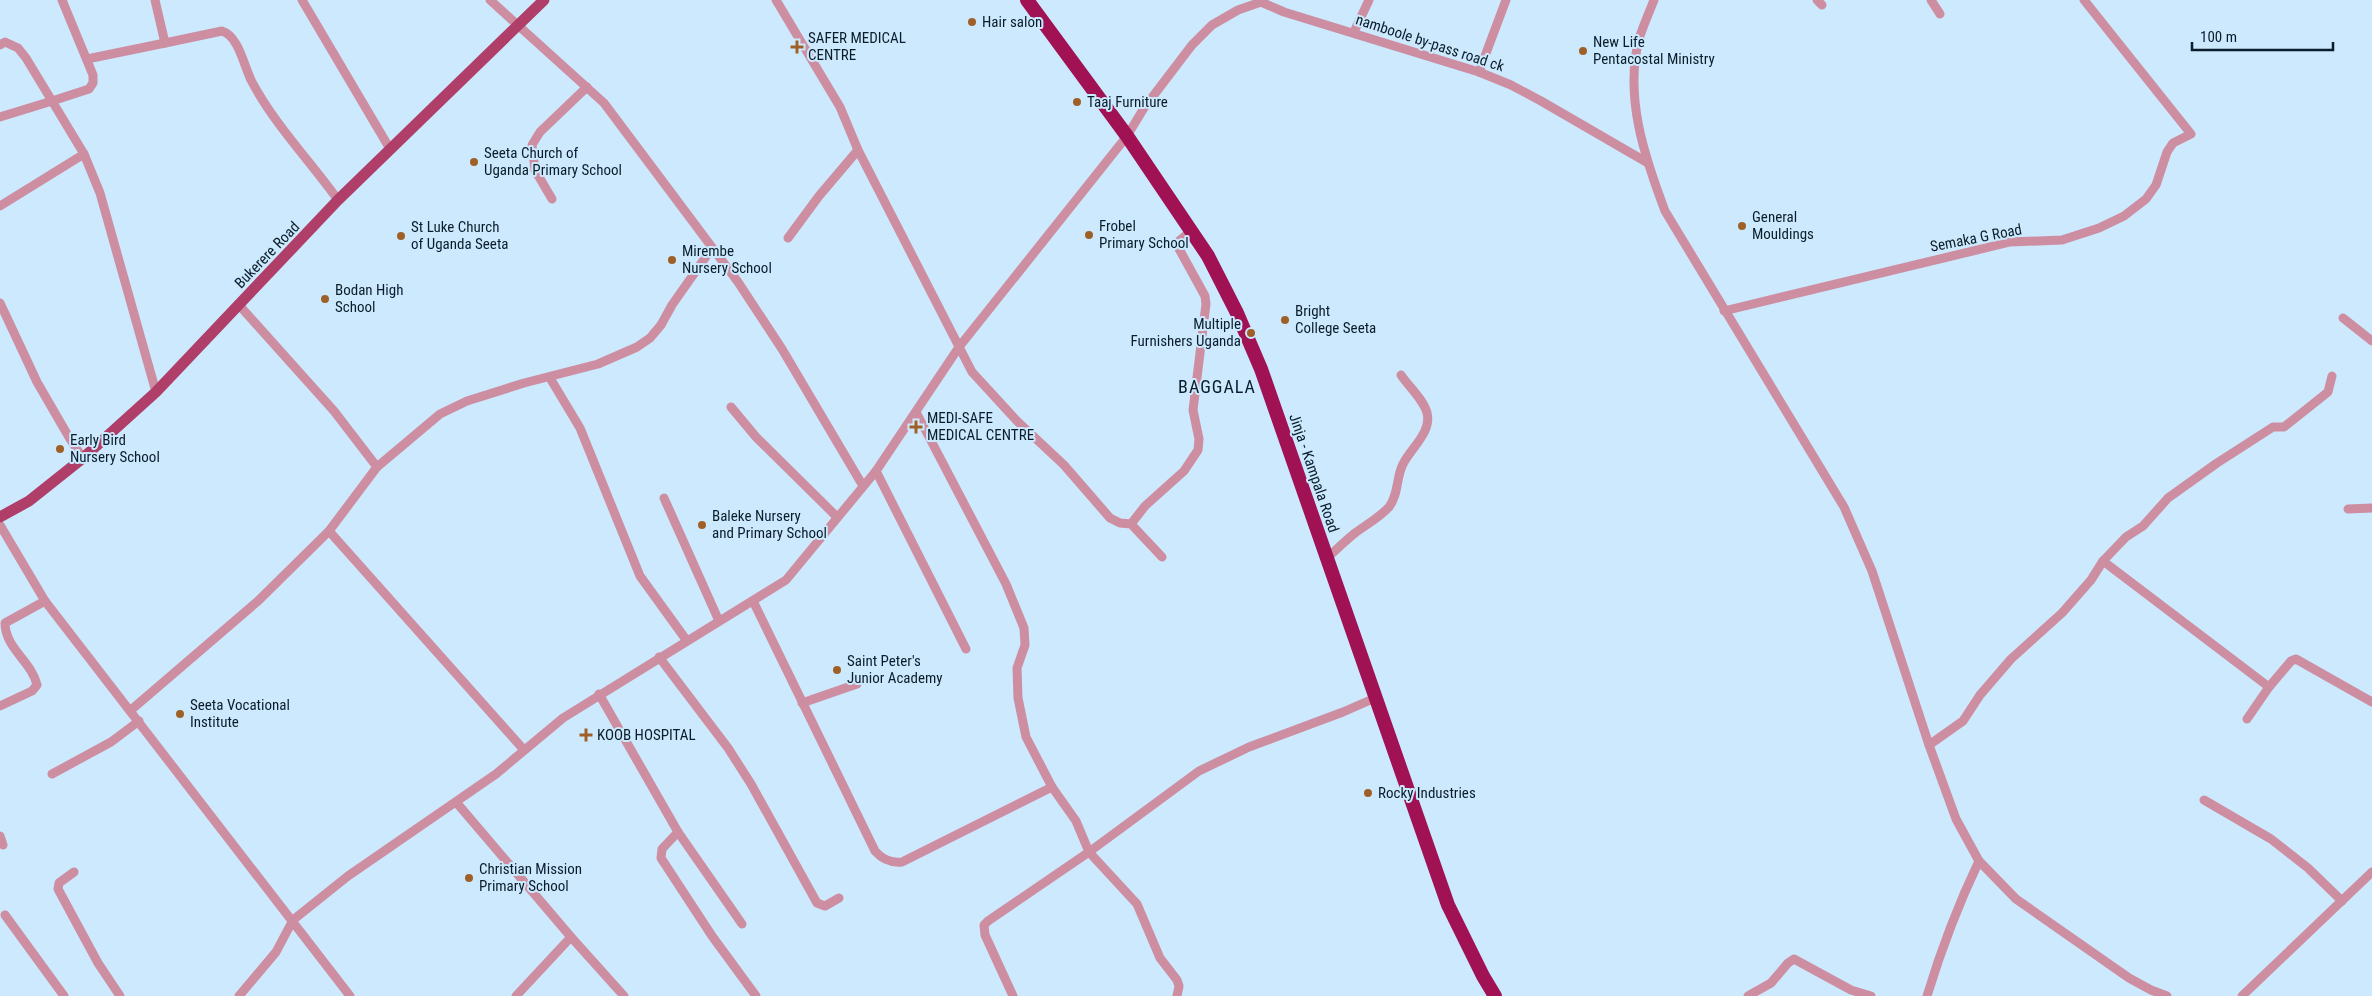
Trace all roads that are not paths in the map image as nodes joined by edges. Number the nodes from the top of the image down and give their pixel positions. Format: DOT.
graph roads {
  1 [pos="62,0"];
  2 [pos="155,0"];
  3 [pos="302,0"];
  4 [pos="490,0"];
  5 [pos="544,0"];
  6 [pos="776,0"];
  7 [pos="1027,0"];
  8 [pos="1369,0"];
  9 [pos="1506,0"];
  10 [pos="1654,0"];
  11 [pos="1930,0"];
  12 [pos="2084,0"];
  13 [pos="1260,1"];
  14 [pos="1940,14"];
  15 [pos="518,25"];
  16 [pos="1354,32"];
  17 [pos="0,33"];
  18 [pos="165,43"];
  19 [pos="2,44"];
  20 [pos="87,59"];
  21 [pos="1479,72"];
  22 [pos="587,87"];
  23 [pos="52,102"];
  24 [pos="0,118"];
  25 [pos="1127,136"];
  26 [pos="390,149"];
  27 [pos="858,150"];
  28 [pos="84,154"];
  29 [pos="1648,163"];
  30 [pos="552,199"];
  31 [pos="338,200"];
  32 [pos="0,206"];
  33 [pos="1190,232"];
  34 [pos="788,238"];
  35 [pos="712,248"];
  36 [pos="0,303"];
  37 [pos="240,305"];
  38 [pos="1724,311"];
  39 [pos="2343,318"];
  40 [pos="2372,341"];
  41 [pos="959,347"];
  42 [pos="1401,375"];
  43 [pos="2332,376"];
  44 [pos="550,378"];
  45 [pos="156,392"];
  46 [pos="731,408"];
  47 [pos="916,412"];
  48 [pos="83,458"];
  49 [pos="377,468"];
  50 [pos="876,471"];
  51 [pos="864,486"];
  52 [pos="664,498"];
  53 [pos="2372,508"];
  54 [pos="2348,509"];
  55 [pos="0,517"];
  56 [pos="838,517"];
  57 [pos="1131,524"];
  58 [pos="0,525"];
  59 [pos="329,532"];
  60 [pos="1162,557"];
  61 [pos="1326,559"];
  62 [pos="2103,561"];
  63 [pos="45,601"];
  64 [pos="753,601"];
  65 [pos="719,621"];
  66 [pos="687,641"];
  67 [pos="966,649"];
  68 [pos="659,657"];
  69 [pos="857,684"];
  70 [pos="2269,687"];
  71 [pos="598,694"];
  72 [pos="1375,698"];
  73 [pos="2372,702"];
  74 [pos="802,703"];
  75 [pos="0,706"];
  76 [pos="131,710"];
  77 [pos="2247,719"];
  78 [pos="139,721"];
  79 [pos="1929,745"];
  80 [pos="524,750"];
  81 [pos="52,774"];
  82 [pos="1052,787"];
  83 [pos="2204,800"];
  84 [pos="456,802"];
  85 [pos="678,832"];
  86 [pos="1088,852"];
  87 [pos="1979,861"];
  88 [pos="2372,871"];
  89 [pos="74,872"];
  90 [pos="839,898"];
  91 [pos="2342,901"];
  92 [pos="5,915"];
  93 [pos="293,920"];
  94 [pos="742,924"];
  95 [pos="571,937"];
  96 [pos="64,996"];
  97 [pos="120,996"];
  98 [pos="239,996"];
  99 [pos="350,996"];
  100 [pos="516,996"];
  101 [pos="624,996"];
  102 [pos="756,996"];
  103 [pos="1013,996"];
  104 [pos="1176,996"];
  105 [pos="1495,996"];
  106 [pos="1748,996"];
  107 [pos="1871,996"];
  108 [pos="1928,996"];
  109 [pos="2167,996"];
  110 [pos="2242,996"];
  1 -- 20 [label="street"];
  2 -- 18 [label="street"];
  3 -- 26 [label="street"];
  4 -- 15 [label="street"];
  5 -- 15 [label="main road, Bukerere Road"];
  6 -- 27 [label="street"];
  7 -- 25 [label="highway, Jinja - Kampala Road"];
  8 -- 16 [label="street"];
  9 -- 21 [label="street"];
  10 -- 29 [label="street"];
  11 -- 14 [label="street"];
  12 -- 38 [label="street, Semaka G Road"];
  13 -- 16 [label="street, namboole by-pass road ck"];
  13 -- 25 [label="street, namboole by-pass road ck"];
  15 -- 22 [label="street"];
  15 -- 26 [label="main road, Bukerere Road"];
  16 -- 21 [label="street, namboole by-pass road ck"];
  17 -- 19 [label="street"];
  18 -- 20 [label="street"];
  18 -- 31 [label="street"];
  19 -- 23 [label="street"];
  20 -- 23 [label="street"];
  21 -- 29 [label="street, namboole by-pass road ck"];
  22 -- 30 [label="street"];
  22 -- 35 [label="street"];
  23 -- 24 [label="street"];
  23 -- 28 [label="street"];
  25 -- 33 [label="highway, Jinja - Kampala Road"];
  25 -- 41 [label="street, namboole by-pass road ck"];
  26 -- 31 [label="main road, Bukerere Road"];
  27 -- 34 [label="street"];
  27 -- 41 [label="street"];
  28 -- 32 [label="street"];
  28 -- 45 [label="street"];
  29 -- 38 [label="street"];
  31 -- 37 [label="main road, Bukerere Road"];
  33 -- 57 [label="street"];
  33 -- 61 [label="highway, Jinja - Kampala Road"];
  35 -- 44 [label="street"];
  35 -- 51 [label="street"];
  36 -- 48 [label="street"];
  37 -- 45 [label="main road, Bukerere Road"];
  37 -- 49 [label="street"];
  38 -- 79 [label="street"];
  39 -- 40 [label="street"];
  41 -- 47 [label="street, namboole by-pass road ck"];
  41 -- 57 [label="street"];
  42 -- 61 [label="street"];
  43 -- 62 [label="street"];
  44 -- 49 [label="street"];
  44 -- 66 [label="street"];
  45 -- 48 [label="main road, Bukerere Road"];
  46 -- 56 [label="street"];
  47 -- 50 [label="street, namboole by-pass road ck"];
  47 -- 82 [label="street"];
  48 -- 55 [label="main road, Bukerere Road"];
  49 -- 59 [label="street"];
  50 -- 51 [label="street, namboole by-pass road ck"];
  50 -- 67 [label="street"];
  51 -- 56 [label="street, namboole by-pass road ck"];
  52 -- 65 [label="street"];
  53 -- 54 [label="street"];
  56 -- 64 [label="street, namboole by-pass road ck"];
  57 -- 60 [label="street"];
  58 -- 63 [label="street"];
  59 -- 76 [label="street"];
  59 -- 80 [label="street"];
  61 -- 72 [label="highway, Jinja - Kampala Road"];
  62 -- 70 [label="street"];
  62 -- 79 [label="street"];
  63 -- 75 [label="street"];
  63 -- 76 [label="street"];
  64 -- 65 [label="street, namboole by-pass road ck"];
  64 -- 74 [label="street"];
  65 -- 66 [label="street, namboole by-pass road ck"];
  66 -- 68 [label="street, namboole by-pass road ck"];
  68 -- 71 [label="street, namboole by-pass road ck"];
  68 -- 90 [label="street"];
  69 -- 74 [label="street"];
  70 -- 73 [label="street"];
  70 -- 77 [label="street"];
  71 -- 80 [label="street, namboole by-pass road ck"];
  71 -- 85 [label="street"];
  72 -- 86 [label="street"];
  72 -- 105 [label="highway, Jinja - Kampala Road"];
  74 -- 82 [label="street"];
  76 -- 78 [label="street"];
  78 -- 81 [label="street"];
  78 -- 93 [label="street"];
  79 -- 87 [label="street"];
  80 -- 84 [label="street, namboole by-pass road ck"];
  82 -- 86 [label="street"];
  83 -- 91 [label="street"];
  84 -- 93 [label="street, namboole by-pass road ck"];
  84 -- 95 [label="street"];
  85 -- 94 [label="street"];
  85 -- 102 [label="street"];
  86 -- 103 [label="street"];
  86 -- 104 [label="street"];
  87 -- 108 [label="street"];
  87 -- 109 [label="street"];
  88 -- 91 [label="street"];
  89 -- 97 [label="street"];
  91 -- 110 [label="street"];
  92 -- 96 [label="street"];
  93 -- 98 [label="street"];
  93 -- 99 [label="street"];
  95 -- 100 [label="street"];
  95 -- 101 [label="street"];
  106 -- 107 [label="street"];
}
